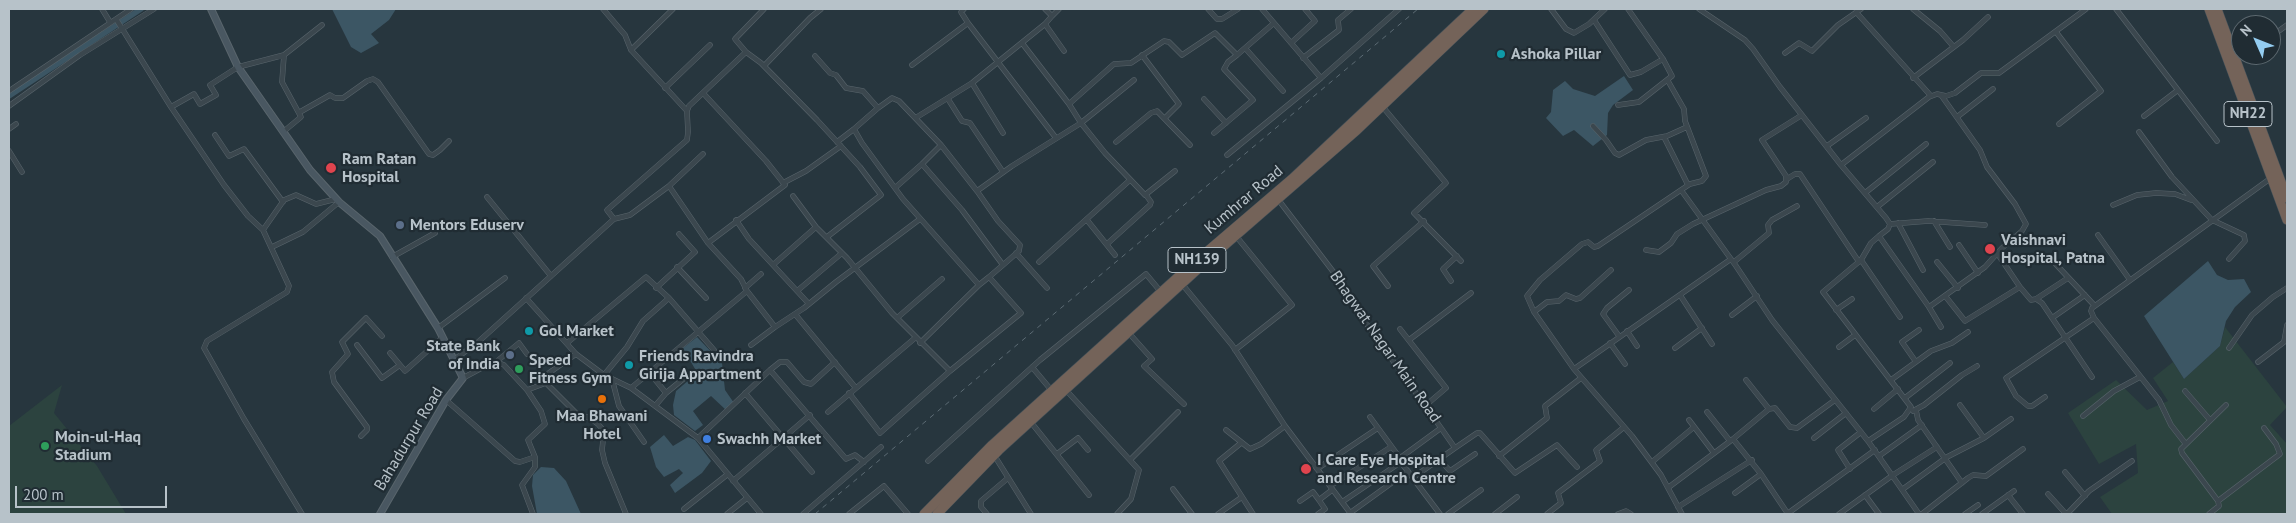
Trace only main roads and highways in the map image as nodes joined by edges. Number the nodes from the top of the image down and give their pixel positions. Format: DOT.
graph roads {
  1 [pos="1473,9"];
  2 [pos="1484,9"];
  3 [pos="2209,9"];
  4 [pos="2217,9"];
  5 [pos="1397,85"];
  6 [pos="1276,197"];
  7 [pos="2287,198"];
  8 [pos="2287,220"];
  9 [pos="1221,244"];
  10 [pos="1063,387"];
  11 [pos="924,514"];
  12 [pos="937,514"];
  1 -- 5 [label="highway, Kumhrar Road / NH139"];
  2 -- 5 [label="highway, Kumhrar Road / NH139"];
  3 -- 8 [label="highway, NH22"];
  4 -- 7 [label="highway, NH22"];
  5 -- 6 [label="highway, Kumhrar Road / NH139"];
  5 -- 6 [label="highway, Kumhrar Road / NH139"];
  6 -- 9 [label="highway, Kumhrar Road / NH139"];
  6 -- 9 [label="highway, Kumhrar Road / NH139"];
  9 -- 10 [label="highway, Kumhrar Road / NH139"];
  9 -- 10 [label="highway, Kumhrar Road / NH139"];
  10 -- 11 [label="highway, Kumhrar Road / NH139"];
  10 -- 12 [label="highway, Kumhrar Road / NH139"];
}
